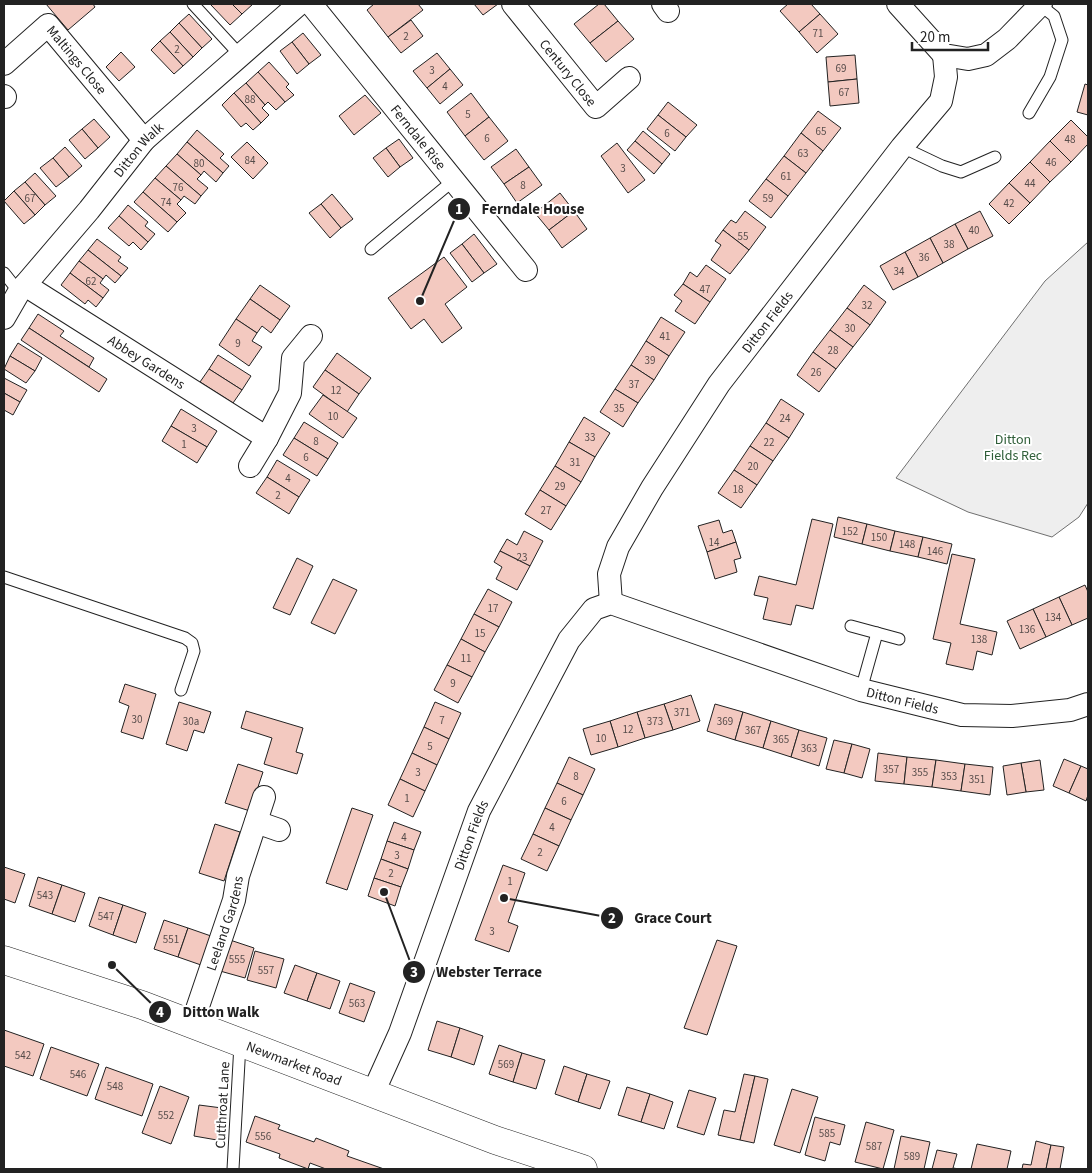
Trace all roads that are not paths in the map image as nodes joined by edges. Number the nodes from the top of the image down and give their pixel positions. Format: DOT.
graph roads {
  1 [pos="193,4"];
  2 [pos="299,4"];
  3 [pos="311,4"];
  4 [pos="513,4"];
  5 [pos="898,4"];
  6 [pos="1040,5"];
  7 [pos="240,55"];
  8 [pos="944,55"];
  9 [pos="4,64"];
  10 [pos="629,78"];
  11 [pos="1029,113"];
  12 [pos="144,140"];
  13 [pos="902,147"];
  14 [pos="995,157"];
  15 [pos="454,180"];
  16 [pos="371,249"];
  17 [pos="526,270"];
  18 [pos="4,273"];
  19 [pos="22,288"];
  20 [pos="4,318"];
  21 [pos="311,336"];
  22 [pos="268,438"];
  23 [pos="250,466"];
  24 [pos="4,577"];
  25 [pos="611,603"];
  26 [pos="851,626"];
  27 [pos="876,633"];
  28 [pos="899,639"];
  29 [pos="180,690"];
  30 [pos="861,690"];
  31 [pos="1088,704"];
  32 [pos="264,797"];
  33 [pos="256,822"];
  34 [pos="279,830"];
  35 [pos="4,960"];
  36 [pos="192,1024"];
  37 [pos="241,1042"];
  38 [pos="373,1093"];
  39 [pos="233,1169"];
  40 [pos="583,1169"];
  1 -- 7 [label="lane"];
  2 -- 7 [label="street, Ditton Walk"];
  3 -- 15 [label="street, Ferndale Rise"];
  4 -- 10 [label="street, Century Close"];
  5 -- 8 [label="street"];
  6 -- 8 [label="street"];
  6 -- 11 [label="lane"];
  7 -- 12 [label="street, Ditton Walk"];
  8 -- 13 [label="street, Ditton Fields"];
  9 -- 12 [label="street, Maltings Close"];
  12 -- 19 [label="street, Ditton Walk"];
  13 -- 14 [label="lane"];
  13 -- 25 [label="street, Ditton Fields"];
  15 -- 16 [label="lane"];
  15 -- 17 [label="street, Ferndale Rise"];
  18 -- 19 [label="lane"];
  19 -- 20 [label="street, Ditton Walk"];
  19 -- 22 [label="street, Abbey Gardens"];
  21 -- 22 [label="street"];
  22 -- 23 [label="street"];
  24 -- 29 [label="lane"];
  25 -- 30 [label="street, Ditton Fields"];
  25 -- 38 [label="street, Ditton Fields"];
  26 -- 27 [label="lane"];
  27 -- 28 [label="lane"];
  27 -- 30 [label="lane"];
  30 -- 31 [label="street, Ditton Fields"];
  32 -- 33 [label="street, Leeland Gardens"];
  33 -- 34 [label="street"];
  33 -- 36 [label="street, Leeland Gardens"];
  35 -- 36 [label="main road, Newmarket Road"];
  36 -- 37 [label="main road, Newmarket Road"];
  37 -- 38 [label="main road, Newmarket Road"];
  37 -- 39 [label="lane, Cutthroat Lane"];
  38 -- 40 [label="main road, Newmarket Road"];
}
